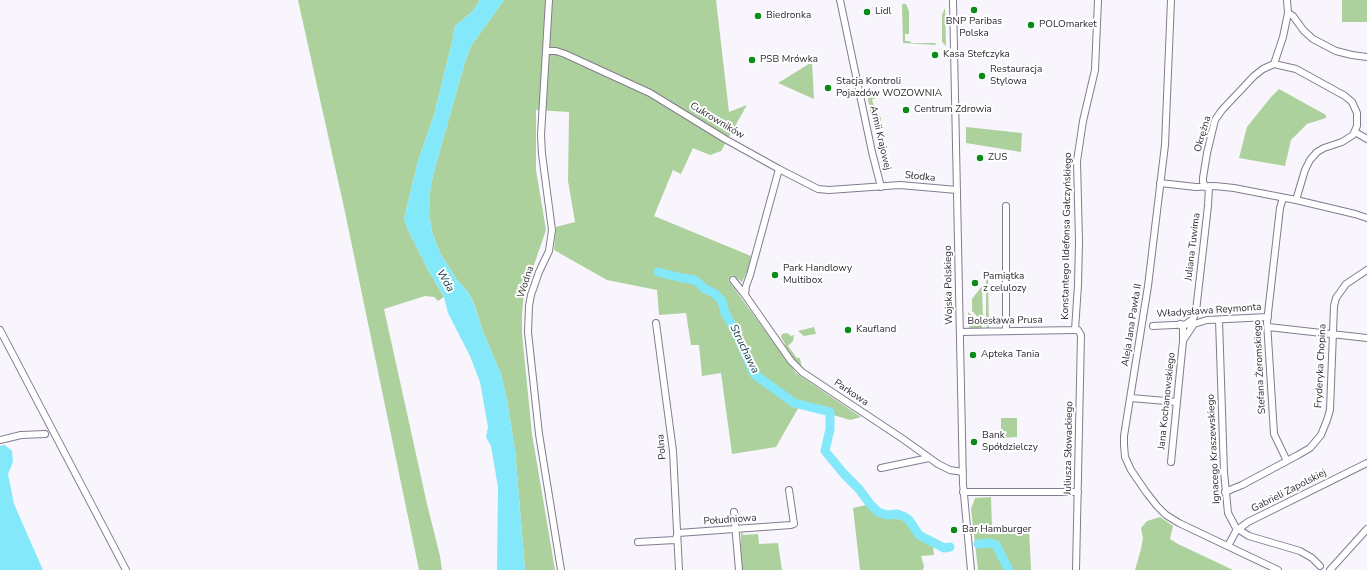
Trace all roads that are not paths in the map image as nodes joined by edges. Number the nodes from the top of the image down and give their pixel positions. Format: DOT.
graph roads {
  1 [pos="549,0"];
  2 [pos="840,0"];
  3 [pos="953,0"];
  4 [pos="1098,0"];
  5 [pos="1171,0"];
  6 [pos="1287,0"];
  7 [pos="1288,13"];
  8 [pos="546,50"];
  9 [pos="1367,57"];
  10 [pos="1274,64"];
  11 [pos="1355,132"];
  12 [pos="1367,139"];
  13 [pos="779,169"];
  14 [pos="1160,183"];
  15 [pos="1208,186"];
  16 [pos="881,187"];
  17 [pos="958,190"];
  18 [pos="1283,198"];
  19 [pos="1296,200"];
  20 [pos="1006,206"];
  21 [pos="1367,218"];
  22 [pos="1367,270"];
  23 [pos="733,280"];
  24 [pos="745,295"];
  25 [pos="1196,311"];
  26 [pos="1268,317"];
  27 [pos="1207,320"];
  28 [pos="1219,320"];
  29 [pos="656,323"];
  30 [pos="1184,324"];
  31 [pos="1194,324"];
  32 [pos="1153,326"];
  33 [pos="1268,327"];
  34 [pos="0,330"];
  35 [pos="1075,330"];
  36 [pos="1006,331"];
  37 [pos="960,332"];
  38 [pos="1333,334"];
  39 [pos="1367,338"];
  40 [pos="1183,341"];
  41 [pos="1131,398"];
  42 [pos="1177,402"];
  43 [pos="45,434"];
  44 [pos="0,440"];
  45 [pos="930,458"];
  46 [pos="1287,461"];
  47 [pos="1171,462"];
  48 [pos="1367,463"];
  49 [pos="881,468"];
  50 [pos="962,472"];
  51 [pos="789,490"];
  52 [pos="963,492"];
  53 [pos="1078,492"];
  54 [pos="1225,492"];
  55 [pos="734,512"];
  56 [pos="736,529"];
  57 [pos="1367,529"];
  58 [pos="1238,530"];
  59 [pos="678,533"];
  60 [pos="638,542"];
  61 [pos="1228,546"];
  62 [pos="1320,566"];
  63 [pos="126,570"];
  64 [pos="561,570"];
  65 [pos="680,570"];
  66 [pos="739,570"];
  67 [pos="972,570"];
  68 [pos="1076,570"];
  69 [pos="1278,570"];
  70 [pos="1330,570"];
  1 -- 8 [label="street, Wodna"];
  2 -- 16 [label="street, Armii Krajowej"];
  3 -- 17 [label="street, Wojska Polskiego"];
  4 -- 35 [label="street, Konstantego Ildefonsa Gałczyńskiego"];
  5 -- 14 [label="street, Aleja Jana Pawła II"];
  6 -- 7 [label="street"];
  7 -- 9 [label="street"];
  7 -- 10 [label="street"];
  8 -- 13 [label="street, Cukrowników"];
  8 -- 64 [label="street, Wodna"];
  10 -- 11 [label="street"];
  10 -- 15 [label="street, Okrężna"];
  11 -- 12 [label="street"];
  11 -- 19 [label="street"];
  13 -- 16 [label="street, Cukrowników"];
  13 -- 24 [label="street"];
  14 -- 15 [label="street"];
  14 -- 41 [label="street, Aleja Jana Pawła II"];
  15 -- 18 [label="street"];
  15 -- 25 [label="street, Juliana Tuwima"];
  16 -- 17 [label="street, Słodka"];
  17 -- 37 [label="street, Wojska Polskiego"];
  18 -- 19 [label="street"];
  18 -- 26 [label="street, Stefana Żeromskiego"];
  19 -- 21 [label="street"];
  20 -- 36 [label="street"];
  22 -- 38 [label="street, Fryderyka Chopina"];
  23 -- 24 [label="street, Parkowa"];
  24 -- 45 [label="street, Parkowa"];
  25 -- 27 [label="street"];
  25 -- 30 [label="street"];
  26 -- 28 [label="street, Władysława Reymonta"];
  26 -- 33 [label="street, Stefana Żeromskiego"];
  27 -- 28 [label="street, Władysława Reymonta"];
  27 -- 31 [label="street, Władysława Reymonta"];
  28 -- 54 [label="street, Ignacego Kraszewskiego"];
  29 -- 59 [label="street, Polna"];
  30 -- 31 [label="street, Władysława Reymonta"];
  30 -- 32 [label="street, Władysława Reymonta"];
  30 -- 40 [label="street, Jana Kochanowskiego"];
  31 -- 40 [label="street, Jana Kochanowskiego"];
  33 -- 38 [label="street"];
  33 -- 46 [label="street, Stefana Żeromskiego"];
  34 -- 63 [label="street"];
  35 -- 36 [label="street, Bolesława Prusa"];
  35 -- 53 [label="street, Juliusza Słowackiego"];
  36 -- 37 [label="street, Bolesława Prusa"];
  37 -- 50 [label="street, Wojska Polskiego"];
  38 -- 39 [label="street"];
  38 -- 46 [label="street, Fryderyka Chopina"];
  40 -- 42 [label="street, Jana Kochanowskiego"];
  41 -- 42 [label="street"];
  41 -- 61 [label="street, Aleja Jana Pawła II"];
  42 -- 47 [label="street, Jana Kochanowskiego"];
  43 -- 44 [label="street"];
  45 -- 49 [label="street"];
  45 -- 50 [label="street, Parkowa"];
  46 -- 54 [label="street, Fryderyka Chopina"];
  48 -- 58 [label="street, Gabrieli Zapolskiej"];
  50 -- 52 [label="street, Wojska Polskiego"];
  51 -- 56 [label="street, Południowa"];
  52 -- 53 [label="street"];
  52 -- 67 [label="street, Wojska Polskiego"];
  53 -- 68 [label="street, Juliusza Słowackiego"];
  54 -- 58 [label="street, Ignacego Kraszewskiego"];
  55 -- 56 [label="street"];
  56 -- 59 [label="street, Południowa"];
  56 -- 66 [label="street"];
  57 -- 70 [label="street"];
  58 -- 61 [label="street, Gabrieli Zapolskiej"];
  58 -- 62 [label="street"];
  59 -- 60 [label="street, Południowa"];
  59 -- 65 [label="street, Polna"];
  61 -- 69 [label="street, Aleja Jana Pawła II"];
}
